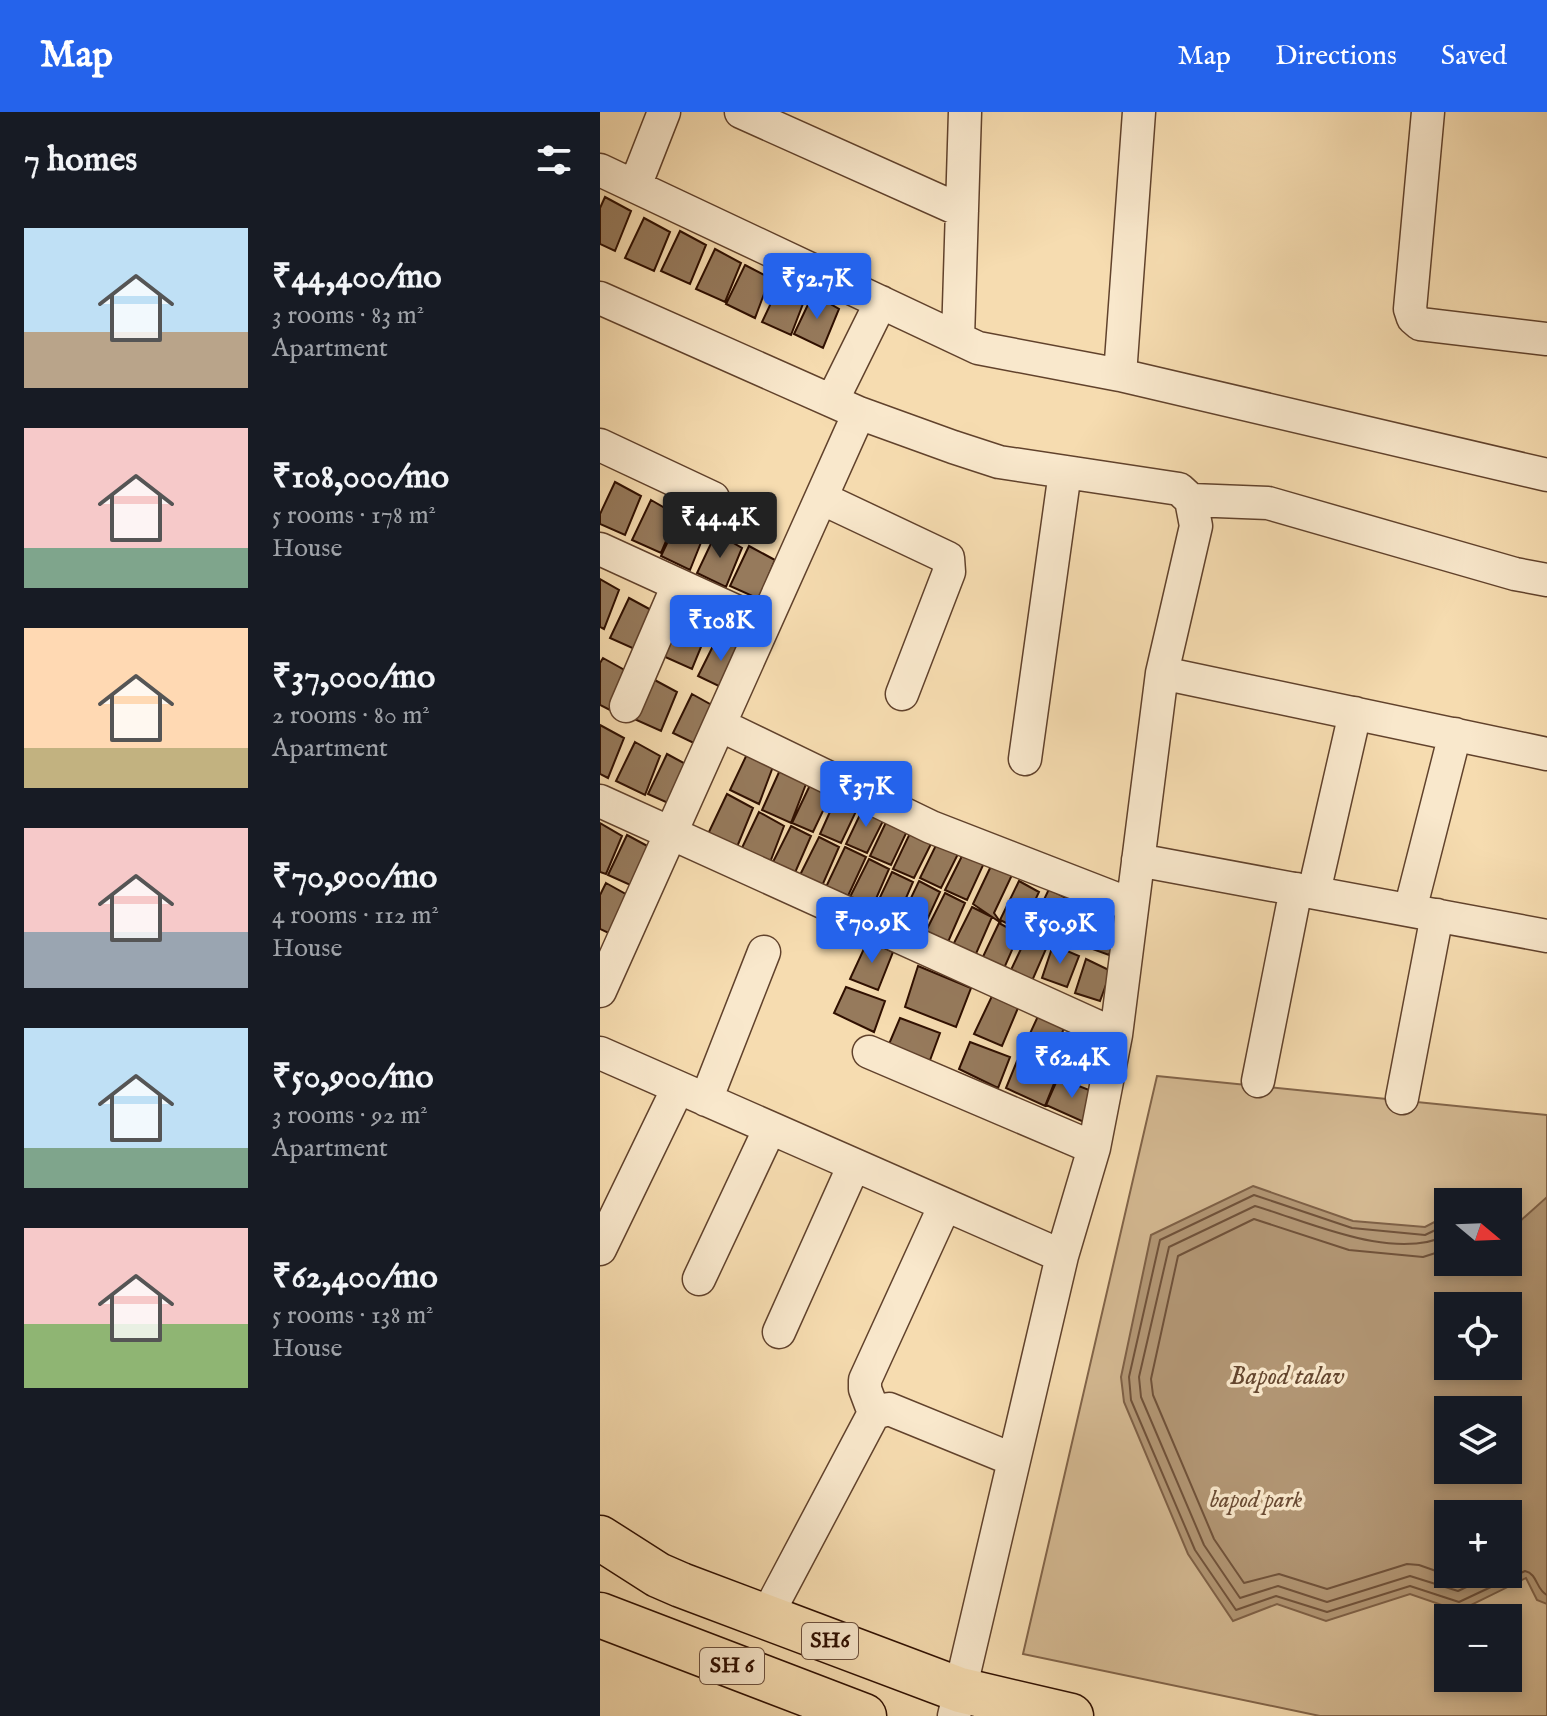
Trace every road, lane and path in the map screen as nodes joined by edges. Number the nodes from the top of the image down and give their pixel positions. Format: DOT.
graph roads {
  1 [pos="664,112"];
  2 [pos="741,112"];
  3 [pos="965,112"];
  4 [pos="1139,112"];
  5 [pos="1428,112"];
  6 [pos="600,170"];
  7 [pos="635,186"];
  8 [pos="962,211"];
  9 [pos="600,298"];
  10 [pos="881,302"];
  11 [pos="958,338"];
  12 [pos="1547,339"];
  13 [pos="1120,375"];
  14 [pos="846,407"];
  15 [pos="600,445"];
  16 [pos="1065,472"];
  17 [pos="1547,475"];
  18 [pos="713,498"];
  19 [pos="821,498"];
  20 [pos="1191,500"];
  21 [pos="600,549"];
  22 [pos="1547,580"];
  23 [pos="678,585"];
  24 [pos="764,624"];
  25 [pos="1162,673"];
  26 [pos="902,694"];
  27 [pos="626,706"];
  28 [pos="1355,713"];
  29 [pos="720,725"];
  30 [pos="1455,734"];
  31 [pos="1547,754"];
  32 [pos="1025,759"];
  33 [pos="600,801"];
  34 [pos="671,833"];
  35 [pos="1138,860"];
  36 [pos="1305,891"];
  37 [pos="1132,905"];
  38 [pos="1424,913"];
  39 [pos="1547,936"];
  40 [pos="609,944"];
  41 [pos="764,952"];
  42 [pos="600,991"];
  43 [pos="1116,1035"];
  44 [pos="869,1052"];
  45 [pos="600,1053"];
  46 [pos="1258,1081"];
  47 [pos="692,1094"];
  48 [pos="1402,1098"];
  49 [pos="770,1128"];
  50 [pos="1094,1148"];
  51 [pos="854,1165"];
  52 [pos="945,1205"];
  53 [pos="600,1249"];
  54 [pos="1062,1256"];
  55 [pos="699,1279"];
  56 [pos="779,1332"];
  57 [pos="874,1413"];
  58 [pos="1014,1460"];
  59 [pos="600,1538"];
  60 [pos="600,1615"];
  61 [pos="766,1617"];
  62 [pos="957,1703"];
  63 [pos="864,1716"];
  64 [pos="1071,1716"];
  1 -- 7 [label="street"];
  2 -- 8 [label="street"];
  3 -- 8 [label="street"];
  4 -- 13 [label="street"];
  5 -- 12 [label="street"];
  6 -- 7 [label="street"];
  7 -- 10 [label="street"];
  8 -- 11 [label="street"];
  9 -- 14 [label="street"];
  10 -- 11 [label="street"];
  10 -- 14 [label="street"];
  11 -- 13 [label="street"];
  13 -- 17 [label="street"];
  14 -- 16 [label="street"];
  14 -- 19 [label="street"];
  15 -- 18 [label="street"];
  16 -- 20 [label="street"];
  16 -- 32 [label="street"];
  19 -- 24 [label="street"];
  19 -- 26 [label="street"];
  20 -- 22 [label="street"];
  20 -- 25 [label="street"];
  21 -- 23 [label="street"];
  23 -- 24 [label="street"];
  23 -- 27 [label="street"];
  24 -- 29 [label="street"];
  25 -- 28 [label="street"];
  25 -- 35 [label="street"];
  28 -- 30 [label="street"];
  28 -- 36 [label="street"];
  29 -- 34 [label="street"];
  29 -- 37 [label="street"];
  30 -- 31 [label="street"];
  30 -- 38 [label="street"];
  33 -- 34 [label="street"];
  34 -- 40 [label="street"];
  34 -- 43 [label="street"];
  35 -- 36 [label="street"];
  35 -- 37 [label="street"];
  36 -- 38 [label="street"];
  36 -- 46 [label="street"];
  37 -- 43 [label="street"];
  38 -- 39 [label="street"];
  38 -- 48 [label="street"];
  40 -- 42 [label="street"];
  41 -- 47 [label="street"];
  43 -- 50 [label="street"];
  44 -- 50 [label="street"];
  45 -- 47 [label="street"];
  47 -- 49 [label="street"];
  47 -- 53 [label="street"];
  49 -- 51 [label="street"];
  49 -- 55 [label="street"];
  50 -- 54 [label="street"];
  51 -- 52 [label="street"];
  51 -- 56 [label="street"];
  52 -- 54 [label="street"];
  52 -- 57 [label="street"];
  54 -- 58 [label="street"];
  57 -- 58 [label="street"];
  57 -- 61 [label="street"];
  58 -- 62 [label="street"];
  59 -- 61 [label="main road, SH6"];
  60 -- 63 [label="main road, SH 6"];
  61 -- 62 [label="main road, SH6"];
  62 -- 64 [label="main road, SH6"];
}
